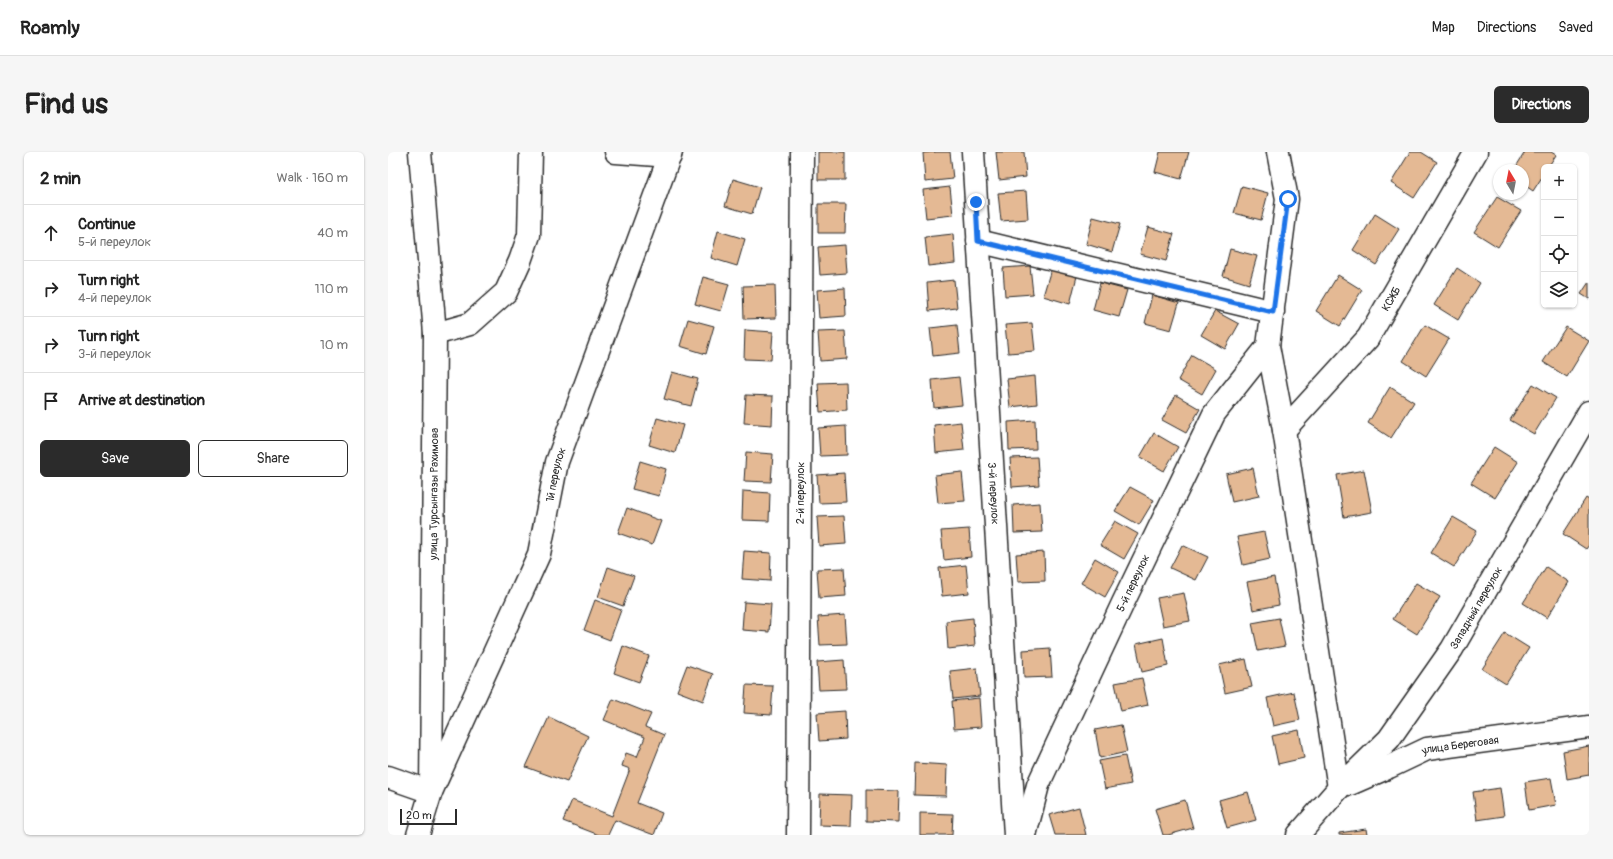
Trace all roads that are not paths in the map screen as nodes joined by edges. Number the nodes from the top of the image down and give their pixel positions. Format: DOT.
graph roads {
  1 [pos="420,152"];
  2 [pos="531,152"];
  3 [pos="616,152"];
  4 [pos="802,152"];
  5 [pos="973,152"];
  6 [pos="1278,152"];
  7 [pos="1476,152"];
  8 [pos="671,154"];
  9 [pos="978,241"];
  10 [pos="1273,312"];
  11 [pos="435,334"];
  12 [pos="1268,346"];
  13 [pos="1589,412"];
  14 [pos="1284,430"];
  15 [pos="1589,727"];
  16 [pos="388,778"];
  17 [pos="1339,788"];
  18 [pos="431,792"];
  19 [pos="418,835"];
  20 [pos="798,835"];
  21 [pos="1015,835"];
  22 [pos="1025,835"];
  23 [pos="1298,835"];
  1 -- 11 [label="street, улица Турсынгазы Рахимова"];
  2 -- 11 [label="street"];
  3 -- 8 [label="street"];
  4 -- 20 [label="street, 2-й переулок"];
  5 -- 9 [label="street, 3-й переулок"];
  6 -- 10 [label="street"];
  7 -- 14 [label="street, КСЖБ"];
  8 -- 18 [label="street, 1й переулок"];
  9 -- 10 [label="street"];
  9 -- 21 [label="street, 3-й переулок"];
  10 -- 12 [label="street"];
  11 -- 18 [label="street, улица Турсынгазы Рахимова"];
  12 -- 14 [label="street"];
  12 -- 22 [label="street, 5-й переулок"];
  13 -- 17 [label="street, Западный переулок"];
  14 -- 17 [label="street"];
  15 -- 17 [label="street, улица Береговая"];
  16 -- 18 [label="street"];
  17 -- 23 [label="street, Западный переулок"];
  18 -- 19 [label="street, улица Турсынгазы Рахимова"];
}
